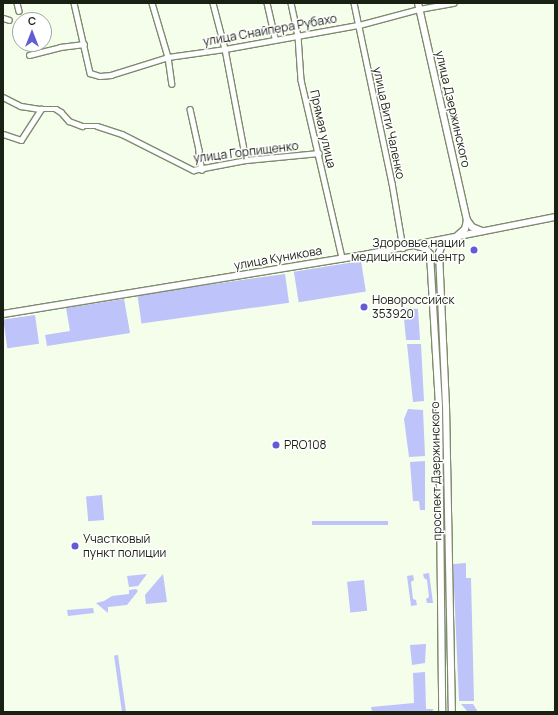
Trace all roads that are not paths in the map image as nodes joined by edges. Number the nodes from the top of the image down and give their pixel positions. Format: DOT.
graph roads {
  1 [pos="16,3"];
  2 [pos="74,3"];
  3 [pos="152,3"];
  4 [pos="213,3"];
  5 [pos="266,3"];
  6 [pos="291,3"];
  7 [pos="354,3"];
  8 [pos="453,3"];
  9 [pos="419,6"];
  10 [pos="19,11"];
  11 [pos="3,18"];
  12 [pos="9,20"];
  13 [pos="359,25"];
  14 [pos="298,36"];
  15 [pos="275,39"];
  16 [pos="84,44"];
  17 [pos="225,49"];
  18 [pos="28,55"];
  19 [pos="168,57"];
  20 [pos="172,84"];
  21 [pos="3,97"];
  22 [pos="41,109"];
  23 [pos="190,109"];
  24 [pos="3,134"];
  25 [pos="319,153"];
  26 [pos="246,160"];
  27 [pos="202,170"];
  28 [pos="555,216"];
  29 [pos="467,220"];
  30 [pos="484,231"];
  31 [pos="453,237"];
  32 [pos="433,242"];
  33 [pos="414,245"];
  34 [pos="403,248"];
  35 [pos="439,253"];
  36 [pos="430,254"];
  37 [pos="342,258"];
  38 [pos="3,314"];
  39 [pos="439,406"];
  40 [pos="446,406"];
  41 [pos="442,712"];
  42 [pos="452,712"];
  1 -- 10 [label="street"];
  2 -- 16 [label="street"];
  3 -- 19 [label="street"];
  4 -- 17 [label="street"];
  5 -- 15 [label="street"];
  6 -- 14 [label="street, Прямая улица"];
  7 -- 13 [label="street, улица Вити Чаленко"];
  8 -- 9 [label="street, улица Снайпера Рубахо"];
  9 -- 13 [label="street, улица Снайпера Рубахо"];
  9 -- 29 [label="street, улица Дзержинского"];
  11 -- 12 [label="street"];
  13 -- 14 [label="street, улица Снайпера Рубахо"];
  13 -- 34 [label="street, улица Вити Чаленко"];
  14 -- 15 [label="street, улица Снайпера Рубахо"];
  14 -- 25 [label="street, Прямая улица"];
  15 -- 17 [label="street, улица Снайпера Рубахо"];
  16 -- 18 [label="street"];
  16 -- 19 [label="street, улица Снайпера Рубахо"];
  17 -- 19 [label="street, улица Снайпера Рубахо"];
  17 -- 26 [label="street"];
  19 -- 20 [label="street"];
  21 -- 22 [label="street, улица Горпищенко"];
  22 -- 24 [label="street"];
  22 -- 27 [label="street, улица Горпищенко"];
  23 -- 27 [label="street"];
  25 -- 26 [label="street, улица Горпищенко"];
  25 -- 37 [label="street, Прямая улица"];
  26 -- 27 [label="street, улица Горпищенко"];
  28 -- 30 [label="street, улица Куникова"];
  29 -- 30 [label="street"];
  29 -- 31 [label="street"];
  30 -- 31 [label="street, улица Куникова"];
  31 -- 32 [label="street, улица Куникова"];
  31 -- 35 [label="street"];
  32 -- 33 [label="street, улица Куникова"];
  32 -- 35 [label="street"];
  32 -- 36 [label="street"];
  33 -- 34 [label="street, улица Куникова"];
  33 -- 36 [label="street"];
  34 -- 37 [label="street, улица Куникова"];
  35 -- 40 [label="street, проспект Дзержинского"];
  36 -- 39 [label="street, проспект Дзержинского"];
  37 -- 38 [label="street, улица Куникова"];
  39 -- 40 [label="street"];
  39 -- 41 [label="street, проспект Дзержинского"];
  40 -- 42 [label="street, проспект Дзержинского"];
}
